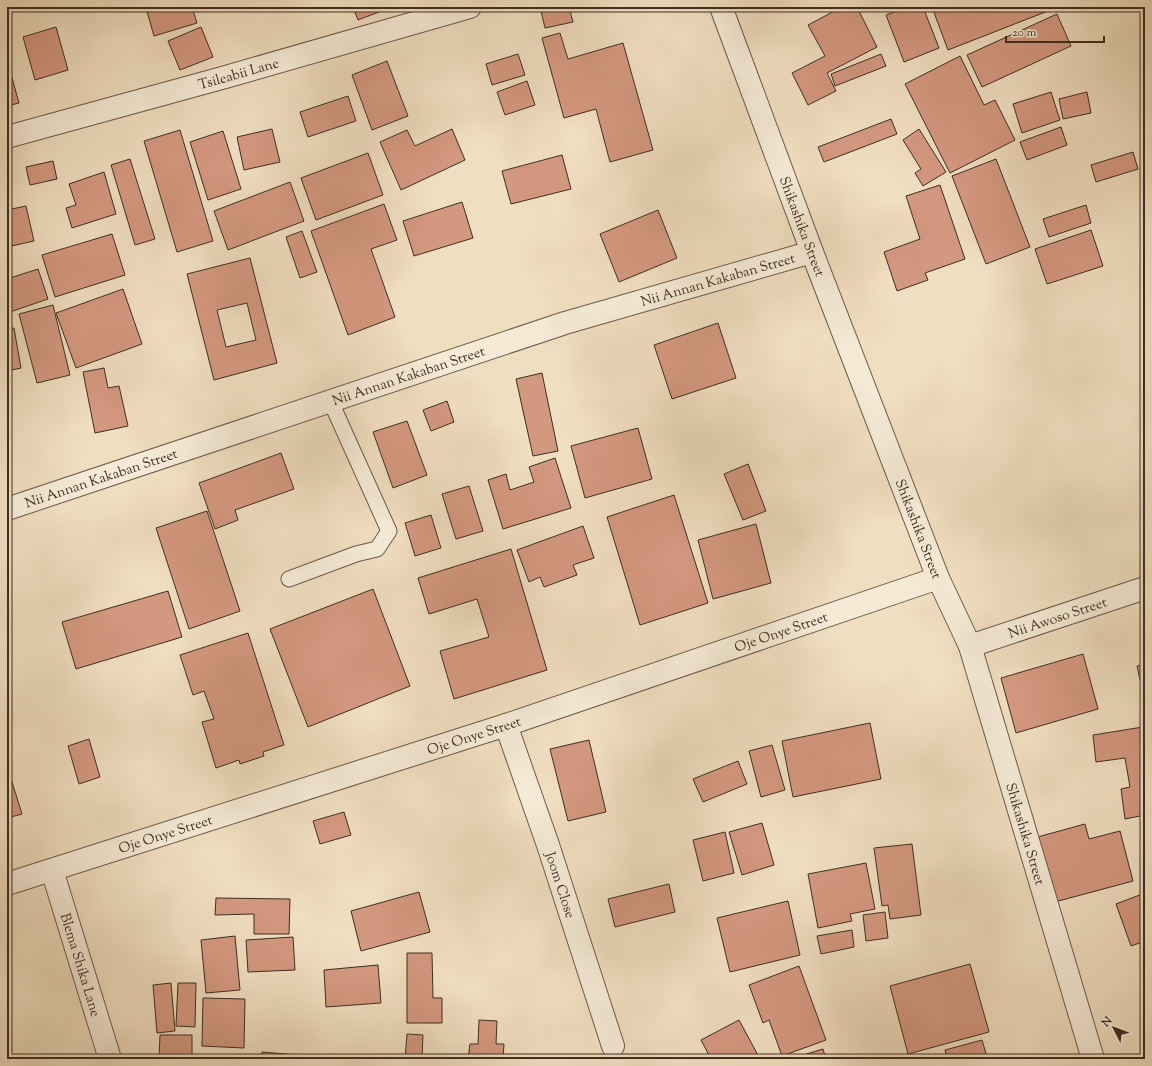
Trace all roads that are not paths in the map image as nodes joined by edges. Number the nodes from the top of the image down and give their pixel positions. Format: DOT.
graph roads {
  1 [pos="470,7"];
  2 [pos="720,7"];
  3 [pos="7,136"];
  4 [pos="812,252"];
  5 [pos="330,400"];
  6 [pos="7,509"];
  7 [pos="938,578"];
  8 [pos="289,579"];
  9 [pos="1145,588"];
  10 [pos="970,646"];
  11 [pos="506,725"];
  12 [pos="52,870"];
  13 [pos="7,884"];
  14 [pos="613,1046"];
  15 [pos="110,1059"];
  16 [pos="1092,1059"];
  1 -- 3 [label="street, Tsileabii Lane"];
  2 -- 4 [label="street, Shikashika Street"];
  4 -- 5 [label="street, Nii Annan Kakaban Street"];
  4 -- 7 [label="street, Shikashika Street"];
  5 -- 6 [label="street, Nii Annan Kakaban Street"];
  5 -- 8 [label="lane"];
  7 -- 10 [label="street, Shikashika Street"];
  7 -- 11 [label="street, Oje Onye Street"];
  9 -- 10 [label="street, Nii Awoso Street"];
  10 -- 16 [label="street, Shikashika Street"];
  11 -- 12 [label="street, Oje Onye Street"];
  11 -- 14 [label="street, Joom Close"];
  12 -- 13 [label="street, Oje Onye Street"];
  12 -- 15 [label="street, Blema Shika Lane"];
}
